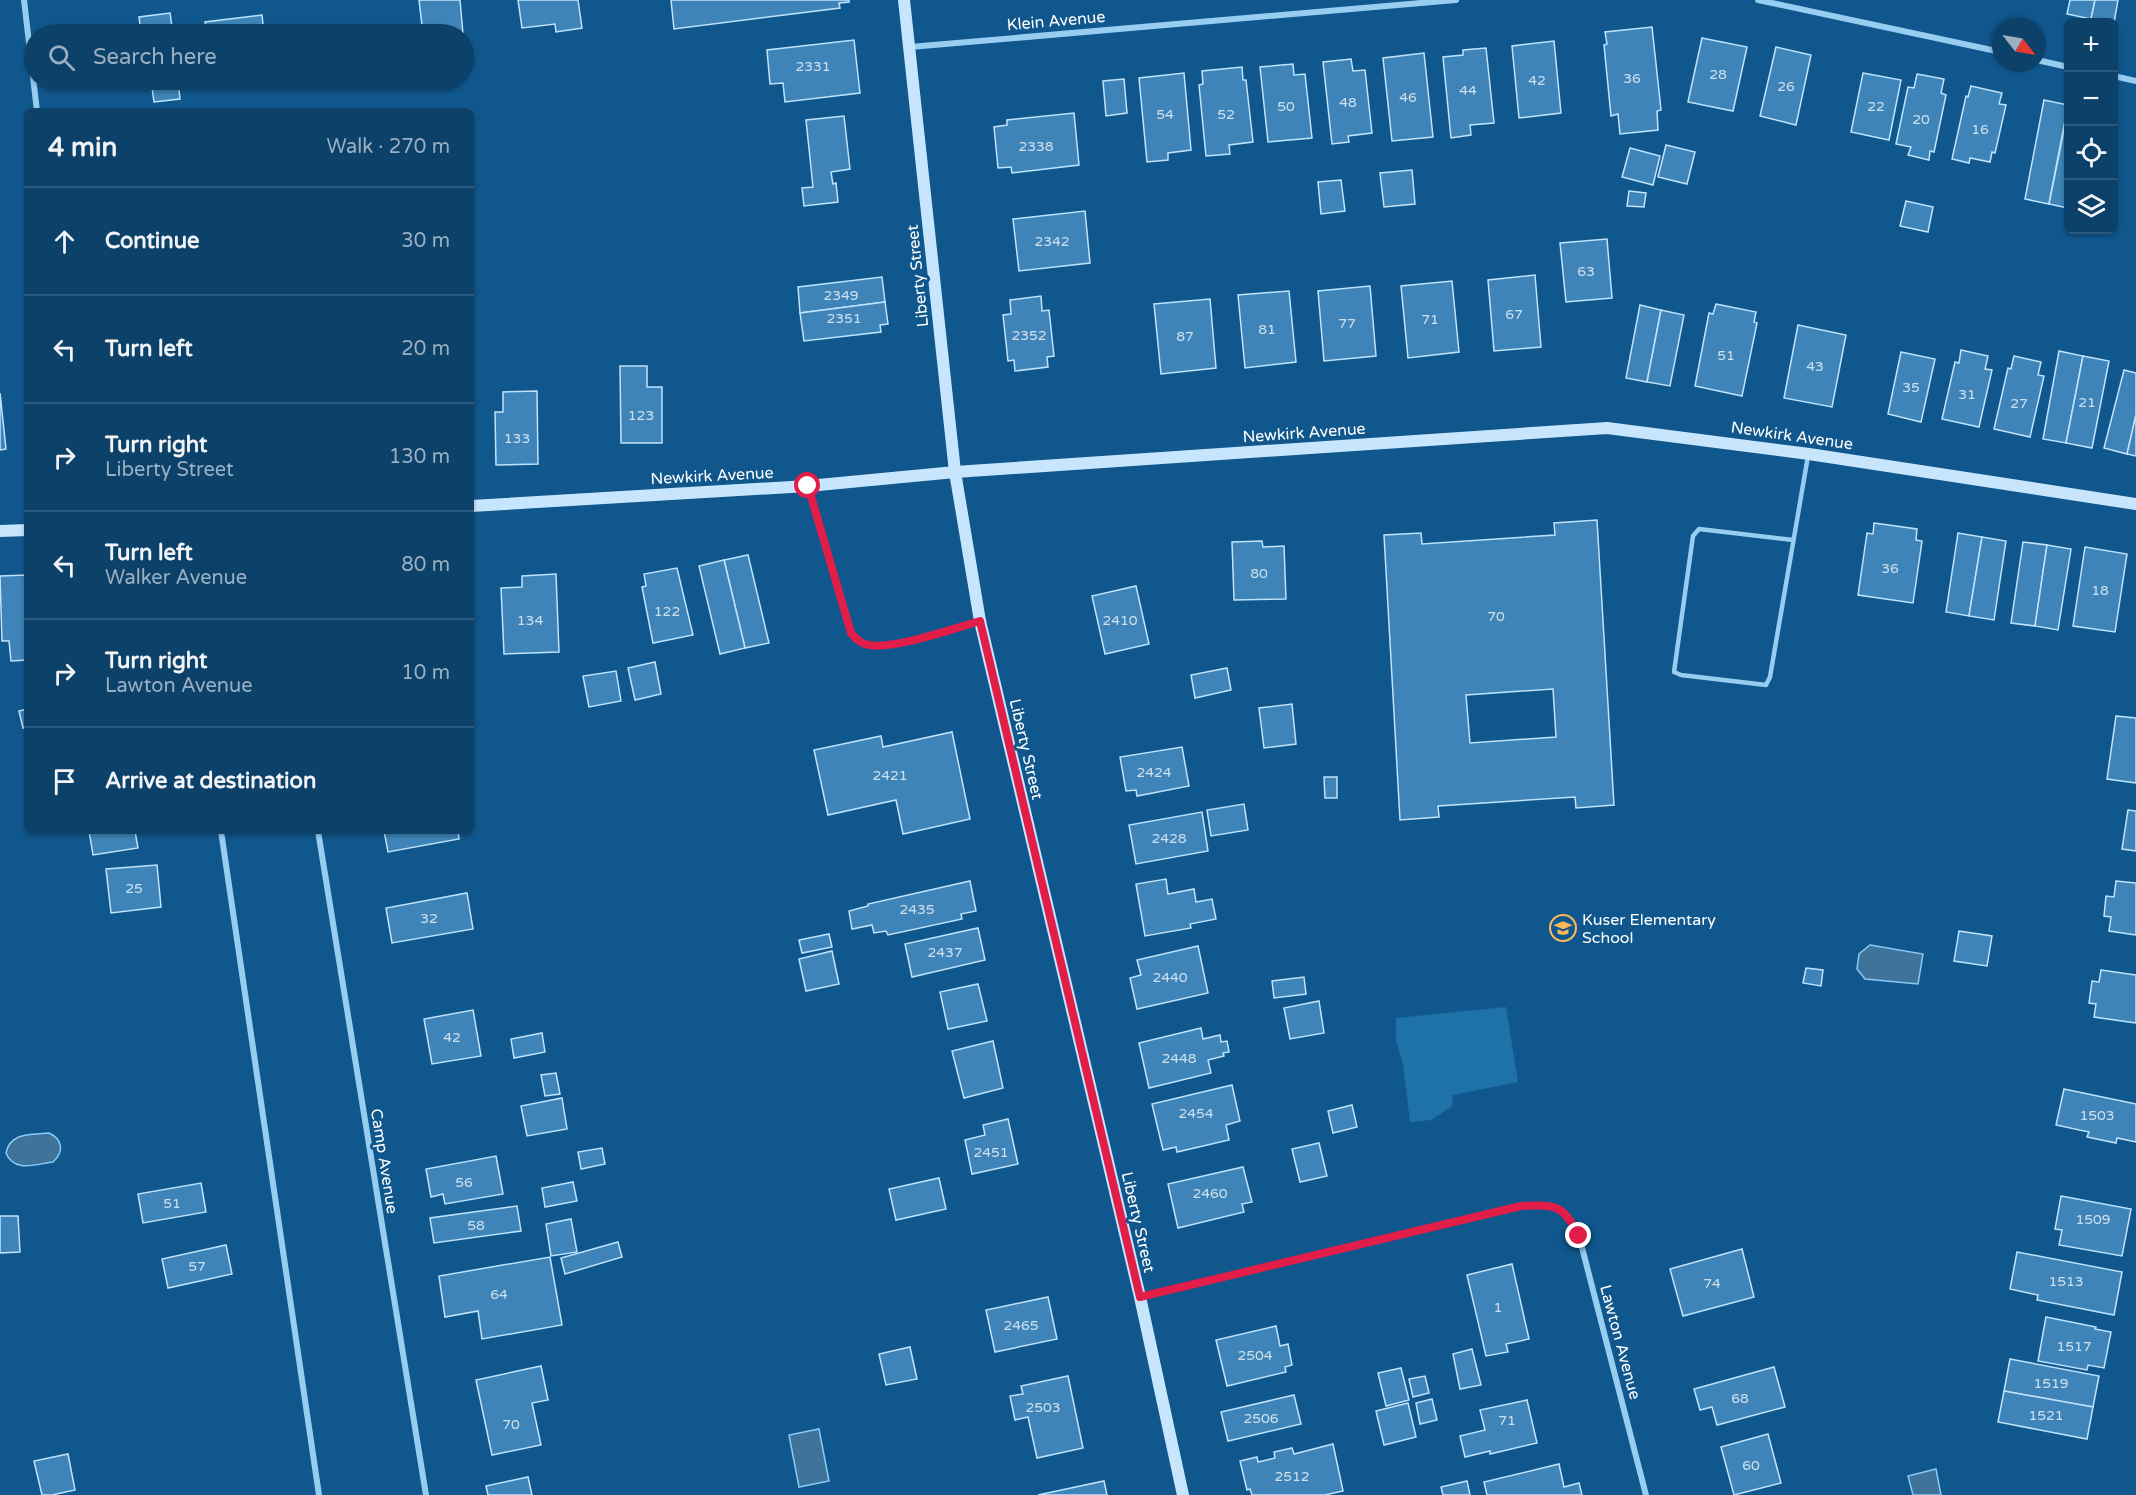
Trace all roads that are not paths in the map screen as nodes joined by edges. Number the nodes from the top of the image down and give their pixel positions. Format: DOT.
graph roads {
  1 [pos="24,0"];
  2 [pos="904,0"];
  3 [pos="1456,0"];
  4 [pos="1758,0"];
  5 [pos="27,24"];
  6 [pos="909,47"];
  7 [pos="1992,50"];
  8 [pos="2046,62"];
  9 [pos="2064,66"];
  10 [pos="2118,77"];
  11 [pos="2136,81"];
  12 [pos="35,90"];
  13 [pos="37,108"];
  14 [pos="1809,454"];
  15 [pos="955,472"];
  16 [pos="808,486"];
  17 [pos="2136,504"];
  18 [pos="474,506"];
  19 [pos="24,530"];
  20 [pos="0,531"];
  21 [pos="1792,540"];
  22 [pos="980,621"];
  23 [pos="221,834"];
  24 [pos="318,834"];
  25 [pos="1140,1297"];
  26 [pos="319,1495"];
  27 [pos="426,1495"];
  28 [pos="1183,1495"];
  29 [pos="1646,1495"];
  1 -- 5 [label="street"];
  2 -- 6 [label="street, Liberty Street"];
  3 -- 6 [label="street, Klein Avenue"];
  4 -- 7 [label="street"];
  6 -- 15 [label="street, Liberty Street"];
  8 -- 9 [label="street"];
  10 -- 11 [label="street"];
  12 -- 13 [label="street"];
  14 -- 15 [label="street, Newkirk Avenue"];
  14 -- 17 [label="street, Newkirk Avenue"];
  14 -- 21 [label="lane"];
  15 -- 16 [label="street, Newkirk Avenue"];
  15 -- 22 [label="street, Liberty Street"];
  16 -- 18 [label="street, Newkirk Avenue"];
  16 -- 22 [label="lane"];
  19 -- 20 [label="street"];
  21 -- 21 [label="lane"];
  22 -- 25 [label="street, Liberty Street"];
  23 -- 26 [label="street"];
  24 -- 27 [label="street, Camp Avenue"];
  25 -- 28 [label="street, Liberty Street"];
  25 -- 29 [label="street, Lawton Avenue"];
}
